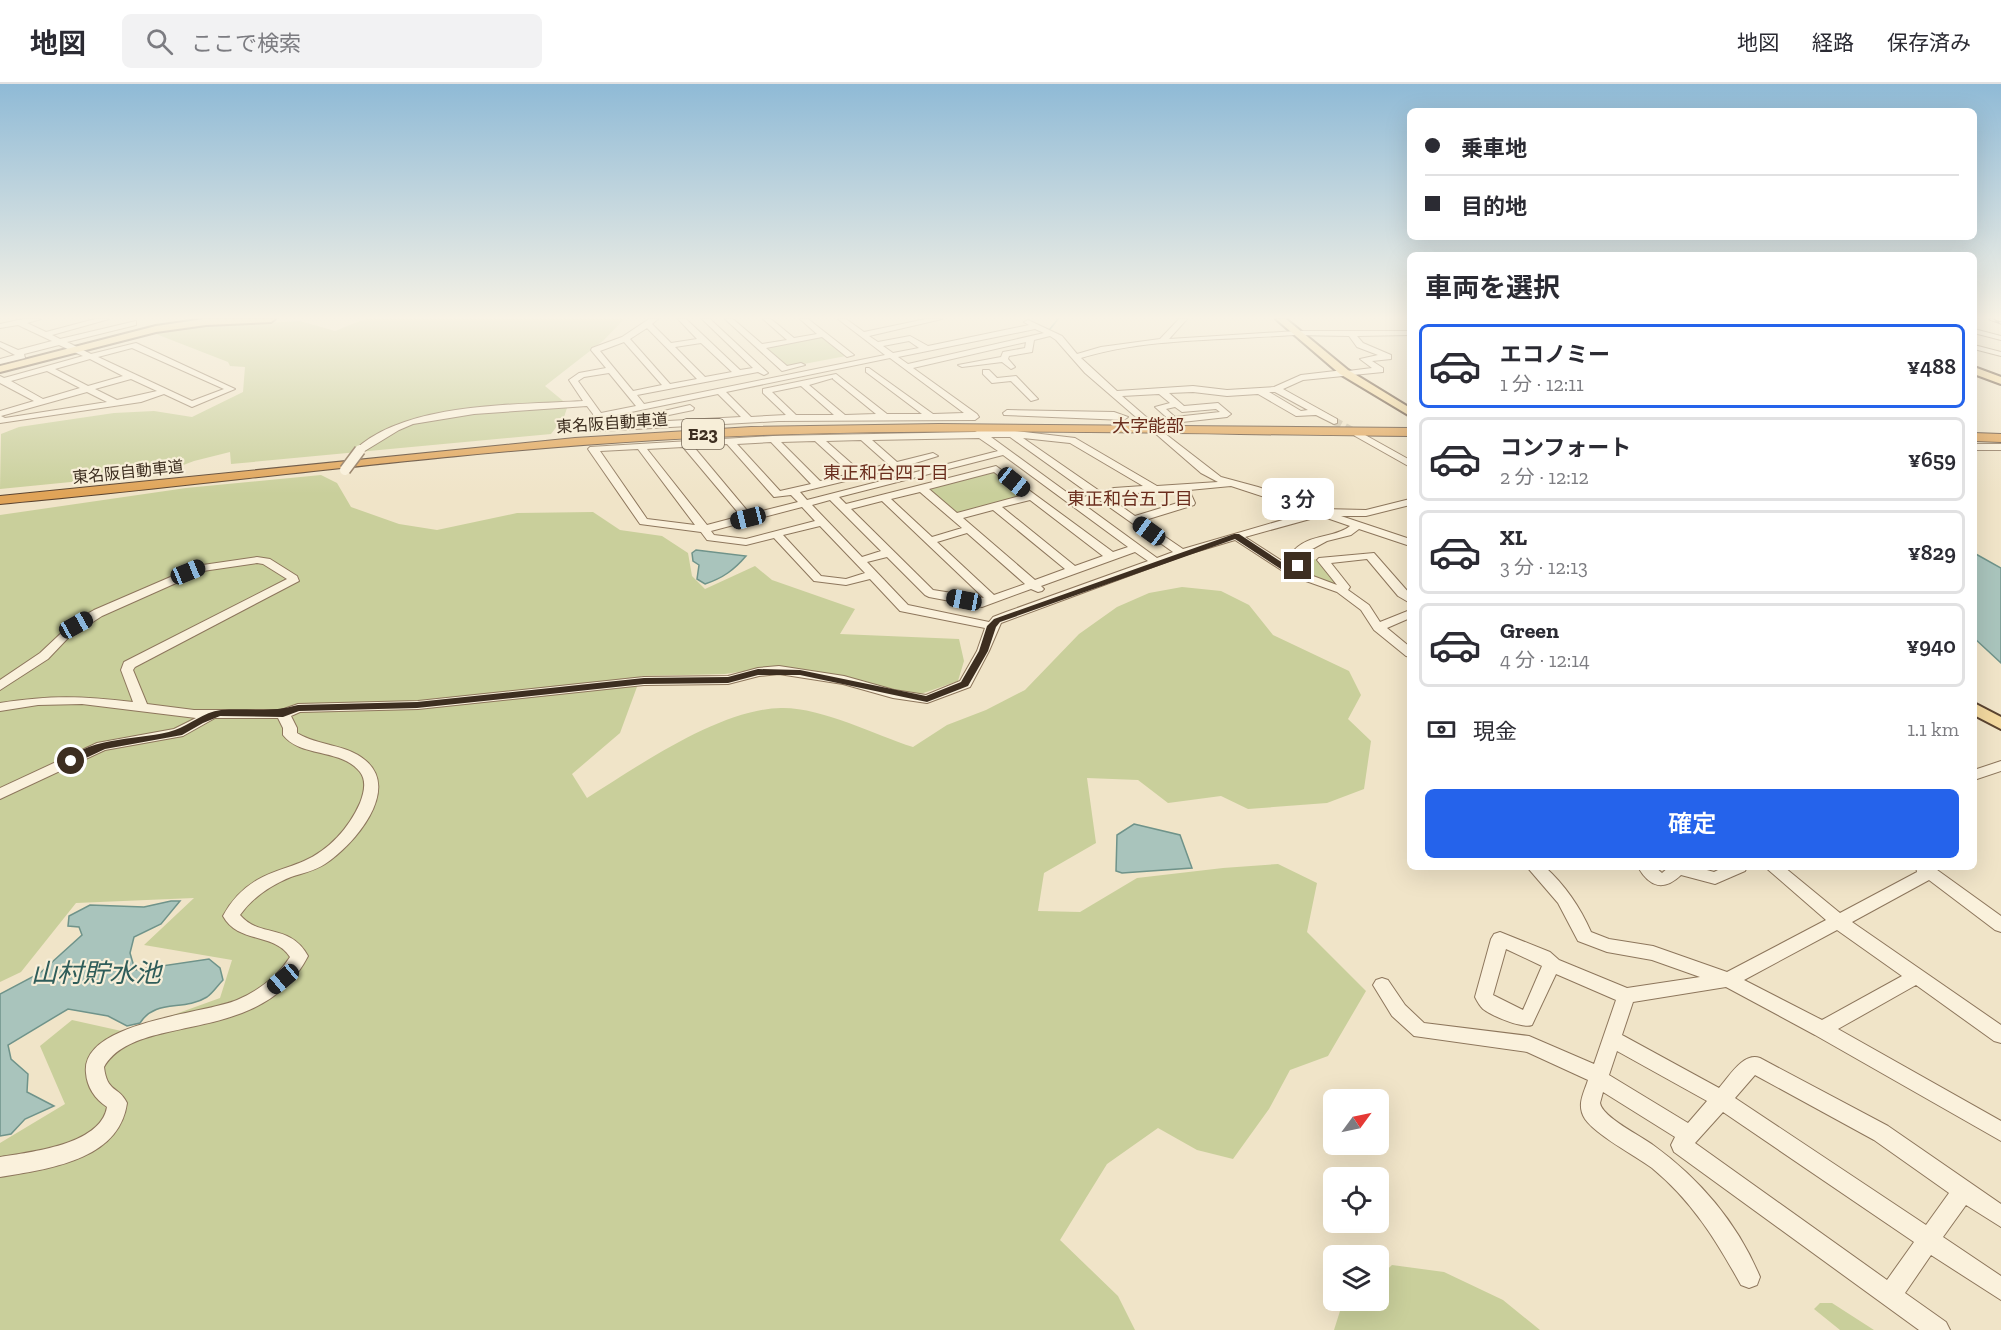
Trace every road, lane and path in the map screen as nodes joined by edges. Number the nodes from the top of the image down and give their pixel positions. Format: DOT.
graph roads {
  1 [pos="64,377"];
  2 [pos="127,377"];
  3 [pos="134,377"];
  4 [pos="205,377"];
  5 [pos="582,377"];
  6 [pos="617,377"];
  7 [pos="659,377"];
  8 [pos="700,377"];
  9 [pos="717,377"];
  10 [pos="769,377"];
  11 [pos="788,377"];
  12 [pos="836,377"];
  13 [pos="879,377"];
  14 [pos="921,377"];
  15 [pos="991,377"];
  16 [pos="1097,377"];
  17 [pos="1309,377"];
  18 [pos="1353,377"];
  19 [pos="2,380"];
  20 [pos="703,380"];
  21 [pos="772,380"];
  22 [pos="803,384"];
  23 [pos="668,387"];
  24 [pos="781,388"];
  25 [pos="87,389"];
  26 [pos="1276,389"];
  27 [pos="720,391"];
  28 [pos="1260,391"];
  29 [pos="166,392"];
  30 [pos="1162,392"];
  31 [pos="1244,392"];
  32 [pos="631,394"];
  33 [pos="1115,394"];
  34 [pos="682,399"];
  35 [pos="1034,399"];
  36 [pos="42,402"];
  37 [pos="116,403"];
  38 [pos="590,403"];
  39 [pos="1177,405"];
  40 [pos="642,407"];
  41 [pos="690,408"];
  42 [pos="1161,409"];
  43 [pos="1407,411"];
  44 [pos="1317,412"];
  45 [pos="1007,413"];
  46 [pos="0,414"];
  47 [pos="1299,414"];
  48 [pos="929,415"];
  49 [pos="598,416"];
  50 [pos="841,416"];
  51 [pos="884,416"];
  52 [pos="1124,417"];
  53 [pos="795,418"];
  54 [pos="0,419"];
  55 [pos="749,420"];
  56 [pos="1334,421"];
  57 [pos="702,422"];
  58 [pos="665,423"];
  59 [pos="1407,427"];
  60 [pos="1159,432"];
  61 [pos="1407,432"];
  62 [pos="980,433"];
  63 [pos="1977,433"];
  64 [pos="2001,433"];
  65 [pos="1012,434"];
  66 [pos="1358,434"];
  67 [pos="909,436"];
  68 [pos="863,437"];
  69 [pos="1977,437"];
  70 [pos="818,438"];
  71 [pos="2001,438"];
  72 [pos="773,439"];
  73 [pos="729,441"];
  74 [pos="685,443"];
  75 [pos="640,446"];
  76 [pos="1977,447"];
  77 [pos="2001,447"];
  78 [pos="1005,452"];
  79 [pos="933,456"];
  80 [pos="1407,462"];
  81 [pos="896,466"];
  82 [pos="946,467"];
  83 [pos="345,470"];
  84 [pos="858,475"];
  85 [pos="1037,476"];
  86 [pos="1014,482"];
  87 [pos="818,485"];
  88 [pos="1235,485"];
  89 [pos="921,488"];
  90 [pos="1183,488"];
  91 [pos="1157,490"];
  92 [pos="793,491"];
  93 [pos="0,495"];
  94 [pos="832,496"];
  95 [pos="1032,496"];
  96 [pos="1099,496"];
  97 [pos="884,498"];
  98 [pos="0,502"];
  99 [pos="804,503"];
  100 [pos="1074,503"];
  101 [pos="1407,503"];
  102 [pos="994,506"];
  103 [pos="844,508"];
  104 [pos="1407,511"];
  105 [pos="1323,512"];
  106 [pos="955,517"];
  107 [pos="748,518"];
  108 [pos="1339,518"];
  109 [pos="1133,520"];
  110 [pos="822,522"];
  111 [pos="1357,524"];
  112 [pos="704,529"];
  113 [pos="970,529"];
  114 [pos="777,534"];
  115 [pos="1236,536"];
  116 [pos="929,541"];
  117 [pos="1407,542"];
  118 [pos="1136,548"];
  119 [pos="888,552"];
  120 [pos="1181,554"];
  121 [pos="1112,557"];
  122 [pos="859,561"];
  123 [pos="1156,562"];
  124 [pos="1074,571"];
  125 [pos="872,575"];
  126 [pos="1300,575"];
  127 [pos="1034,585"];
  128 [pos="1341,590"];
  129 [pos="1407,597"];
  130 [pos="993,600"];
  131 [pos="1051,600"];
  132 [pos="1407,615"];
  133 [pos="992,626"];
  134 [pos="1378,627"];
  135 [pos="1407,651"];
  136 [pos="0,687"];
  137 [pos="141,706"];
  138 [pos="0,707"];
  139 [pos="1977,710"];
  140 [pos="219,713"];
  141 [pos="283,714"];
  142 [pos="2001,724"];
  143 [pos="2001,766"];
  144 [pos="1977,775"];
  145 [pos="0,794"];
  146 [pos="1538,870"];
  147 [pos="1649,870"];
  148 [pos="1676,870"];
  149 [pos="1685,870"];
  150 [pos="1732,870"];
  151 [pos="1777,870"];
  152 [pos="1925,870"];
  153 [pos="1839,922"];
  154 [pos="2001,925"];
  155 [pos="1552,965"];
  156 [pos="1917,976"];
  157 [pos="1728,980"];
  158 [pos="1382,985"];
  159 [pos="1626,996"];
  160 [pos="1526,1020"];
  161 [pos="1822,1029"];
  162 [pos="2001,1035"];
  163 [pos="1611,1038"];
  164 [pos="1521,1043"];
  165 [pos="1597,1076"];
  166 [pos="1721,1099"];
  167 [pos="2001,1132"];
  168 [pos="1690,1135"];
  169 [pos="0,1167"];
  170 [pos="1963,1191"];
  171 [pos="2001,1217"];
  172 [pos="1928,1239"];
  173 [pos="1749,1276"];
  174 [pos="2001,1289"];
  175 [pos="1890,1295"];
  176 [pos="1938,1330"];
  1 -- 25 [label="street"];
  2 -- 25 [label="street"];
  3 -- 29 [label="street"];
  4 -- 29 [label="street"];
  5 -- 38 [label="street"];
  6 -- 32 [label="street"];
  7 -- 23 [label="street"];
  8 -- 20 [label="street"];
  9 -- 20 [label="street"];
  10 -- 21 [label="street"];
  11 -- 21 [label="street"];
  12 -- 22 [label="street"];
  12 -- 51 [label="street"];
  13 -- 48 [label="street"];
  14 -- 48 [label="street"];
  15 -- 35 [label="street"];
  16 -- 33 [label="street"];
  17 -- 26 [label="street"];
  18 -- 43 [label="main road"];
  19 -- 36 [label="street"];
  20 -- 23 [label="street"];
  21 -- 24 [label="street"];
  21 -- 27 [label="street"];
  22 -- 24 [label="street"];
  22 -- 50 [label="street"];
  23 -- 32 [label="street"];
  24 -- 53 [label="street"];
  25 -- 36 [label="street"];
  25 -- 37 [label="street"];
  26 -- 28 [label="street"];
  26 -- 44 [label="street"];
  27 -- 34 [label="street"];
  27 -- 55 [label="street"];
  28 -- 31 [label="street"];
  28 -- 47 [label="street"];
  29 -- 37 [label="street"];
  30 -- 31 [label="street"];
  30 -- 33 [label="street"];
  30 -- 39 [label="street"];
  31 -- 47 [label="street"];
  32 -- 40 [label="street"];
  33 -- 42 [label="street"];
  34 -- 40 [label="street"];
  34 -- 41 [label="street"];
  36 -- 46 [label="street"];
  37 -- 54 [label="street"];
  38 -- 49 [label="street"];
  38 -- 83 [label="street, bridge"];
  39 -- 42 [label="street"];
  39 -- 42 [label="street"];
  40 -- 49 [label="street"];
  41 -- 57 [label="street"];
  41 -- 58 [label="street"];
  44 -- 47 [label="street"];
  44 -- 56 [label="street"];
  45 -- 52 [label="street"];
  48 -- 51 [label="street"];
  49 -- 58 [label="street"];
  50 -- 51 [label="street"];
  50 -- 53 [label="street"];
  53 -- 55 [label="street"];
  55 -- 57 [label="street"];
  57 -- 58 [label="street"];
  59 -- 93 [label="highway, 東名阪自動車道 / E23"];
  60 -- 88 [label="street"];
  61 -- 98 [label="highway, 東名阪自動車道 / E23"];
  62 -- 65 [label="street"];
  62 -- 67 [label="street"];
  62 -- 78 [label="street"];
  63 -- 64 [label="highway"];
  65 -- 91 [label="street"];
  65 -- 96 [label="street"];
  66 -- 80 [label="street"];
  67 -- 68 [label="street"];
  67 -- 79 [label="street"];
  68 -- 70 [label="street"];
  68 -- 81 [label="street"];
  69 -- 71 [label="highway"];
  70 -- 72 [label="street"];
  70 -- 84 [label="street"];
  72 -- 73 [label="street"];
  72 -- 87 [label="street"];
  73 -- 74 [label="street"];
  73 -- 92 [label="street"];
  74 -- 75 [label="street"];
  74 -- 107 [label="street"];
  75 -- 112 [label="street"];
  75 -- 112 [label="street"];
  76 -- 77 [label="street"];
  78 -- 82 [label="street"];
  78 -- 85 [label="street"];
  79 -- 81 [label="street"];
  79 -- 82 [label="street"];
  81 -- 84 [label="street"];
  82 -- 94 [label="street"];
  84 -- 87 [label="street"];
  85 -- 86 [label="street"];
  85 -- 100 [label="street"];
  86 -- 89 [label="street"];
  86 -- 95 [label="street"];
  87 -- 92 [label="street"];
  88 -- 90 [label="street"];
  88 -- 105 [label="street"];
  89 -- 97 [label="street"];
  89 -- 106 [label="street"];
  90 -- 91 [label="street"];
  90 -- 109 [label="street"];
  91 -- 96 [label="street"];
  92 -- 99 [label="street"];
  94 -- 99 [label="street"];
  94 -- 103 [label="street"];
  95 -- 102 [label="street"];
  95 -- 121 [label="street"];
  96 -- 100 [label="street"];
  96 -- 109 [label="street"];
  97 -- 103 [label="street"];
  97 -- 116 [label="street"];
  99 -- 107 [label="street"];
  99 -- 110 [label="street"];
  100 -- 118 [label="street"];
  101 -- 105 [label="street"];
  102 -- 106 [label="street"];
  102 -- 124 [label="street"];
  103 -- 119 [label="street"];
  104 -- 108 [label="street"];
  105 -- 108 [label="street"];
  105 -- 115 [label="street"];
  106 -- 113 [label="street"];
  107 -- 112 [label="street"];
  108 -- 111 [label="street"];
  109 -- 120 [label="street"];
  110 -- 114 [label="street"];
  110 -- 122 [label="street"];
  111 -- 117 [label="street"];
  111 -- 126 [label="street"];
  112 -- 114 [label="street"];
  113 -- 116 [label="street"];
  113 -- 127 [label="street"];
  114 -- 125 [label="street"];
  115 -- 120 [label="street"];
  115 -- 126 [label="street"];
  116 -- 130 [label="street"];
  118 -- 121 [label="street"];
  118 -- 123 [label="street"];
  119 -- 122 [label="street"];
  119 -- 130 [label="street"];
  120 -- 123 [label="street"];
  121 -- 124 [label="street"];
  122 -- 125 [label="street"];
  123 -- 131 [label="street"];
  124 -- 127 [label="street"];
  125 -- 133 [label="street"];
  126 -- 128 [label="street"];
  127 -- 130 [label="street"];
  127 -- 131 [label="street"];
  128 -- 129 [label="street"];
  128 -- 134 [label="street"];
  131 -- 133 [label="street"];
  132 -- 134 [label="street"];
  133 -- 141 [label="street"];
  134 -- 135 [label="street"];
  136 -- 137 [label="street"];
  137 -- 138 [label="street"];
  137 -- 140 [label="street"];
  139 -- 142 [label="main road"];
  140 -- 141 [label="street"];
  140 -- 145 [label="street"];
  141 -- 169 [label="street"];
  143 -- 144 [label="street"];
  146 -- 157 [label="street"];
  147 -- 148 [label="street"];
  149 -- 150 [label="street"];
  151 -- 153 [label="street"];
  152 -- 153 [label="street"];
  152 -- 154 [label="street"];
  153 -- 156 [label="street"];
  153 -- 157 [label="street"];
  155 -- 159 [label="street"];
  155 -- 160 [label="street"];
  155 -- 160 [label="street"];
  156 -- 161 [label="street"];
  156 -- 162 [label="street"];
  157 -- 159 [label="street"];
  157 -- 161 [label="street"];
  158 -- 164 [label="street"];
  159 -- 163 [label="street"];
  160 -- 164 [label="street"];
  161 -- 167 [label="street"];
  163 -- 165 [label="street"];
  163 -- 166 [label="street"];
  164 -- 165 [label="street"];
  165 -- 168 [label="street"];
  165 -- 173 [label="street"];
  166 -- 168 [label="street"];
  166 -- 170 [label="street"];
  166 -- 172 [label="street"];
  168 -- 175 [label="street"];
  170 -- 171 [label="street"];
  170 -- 172 [label="street"];
  172 -- 174 [label="street"];
  172 -- 175 [label="street"];
  175 -- 176 [label="street"];
}
